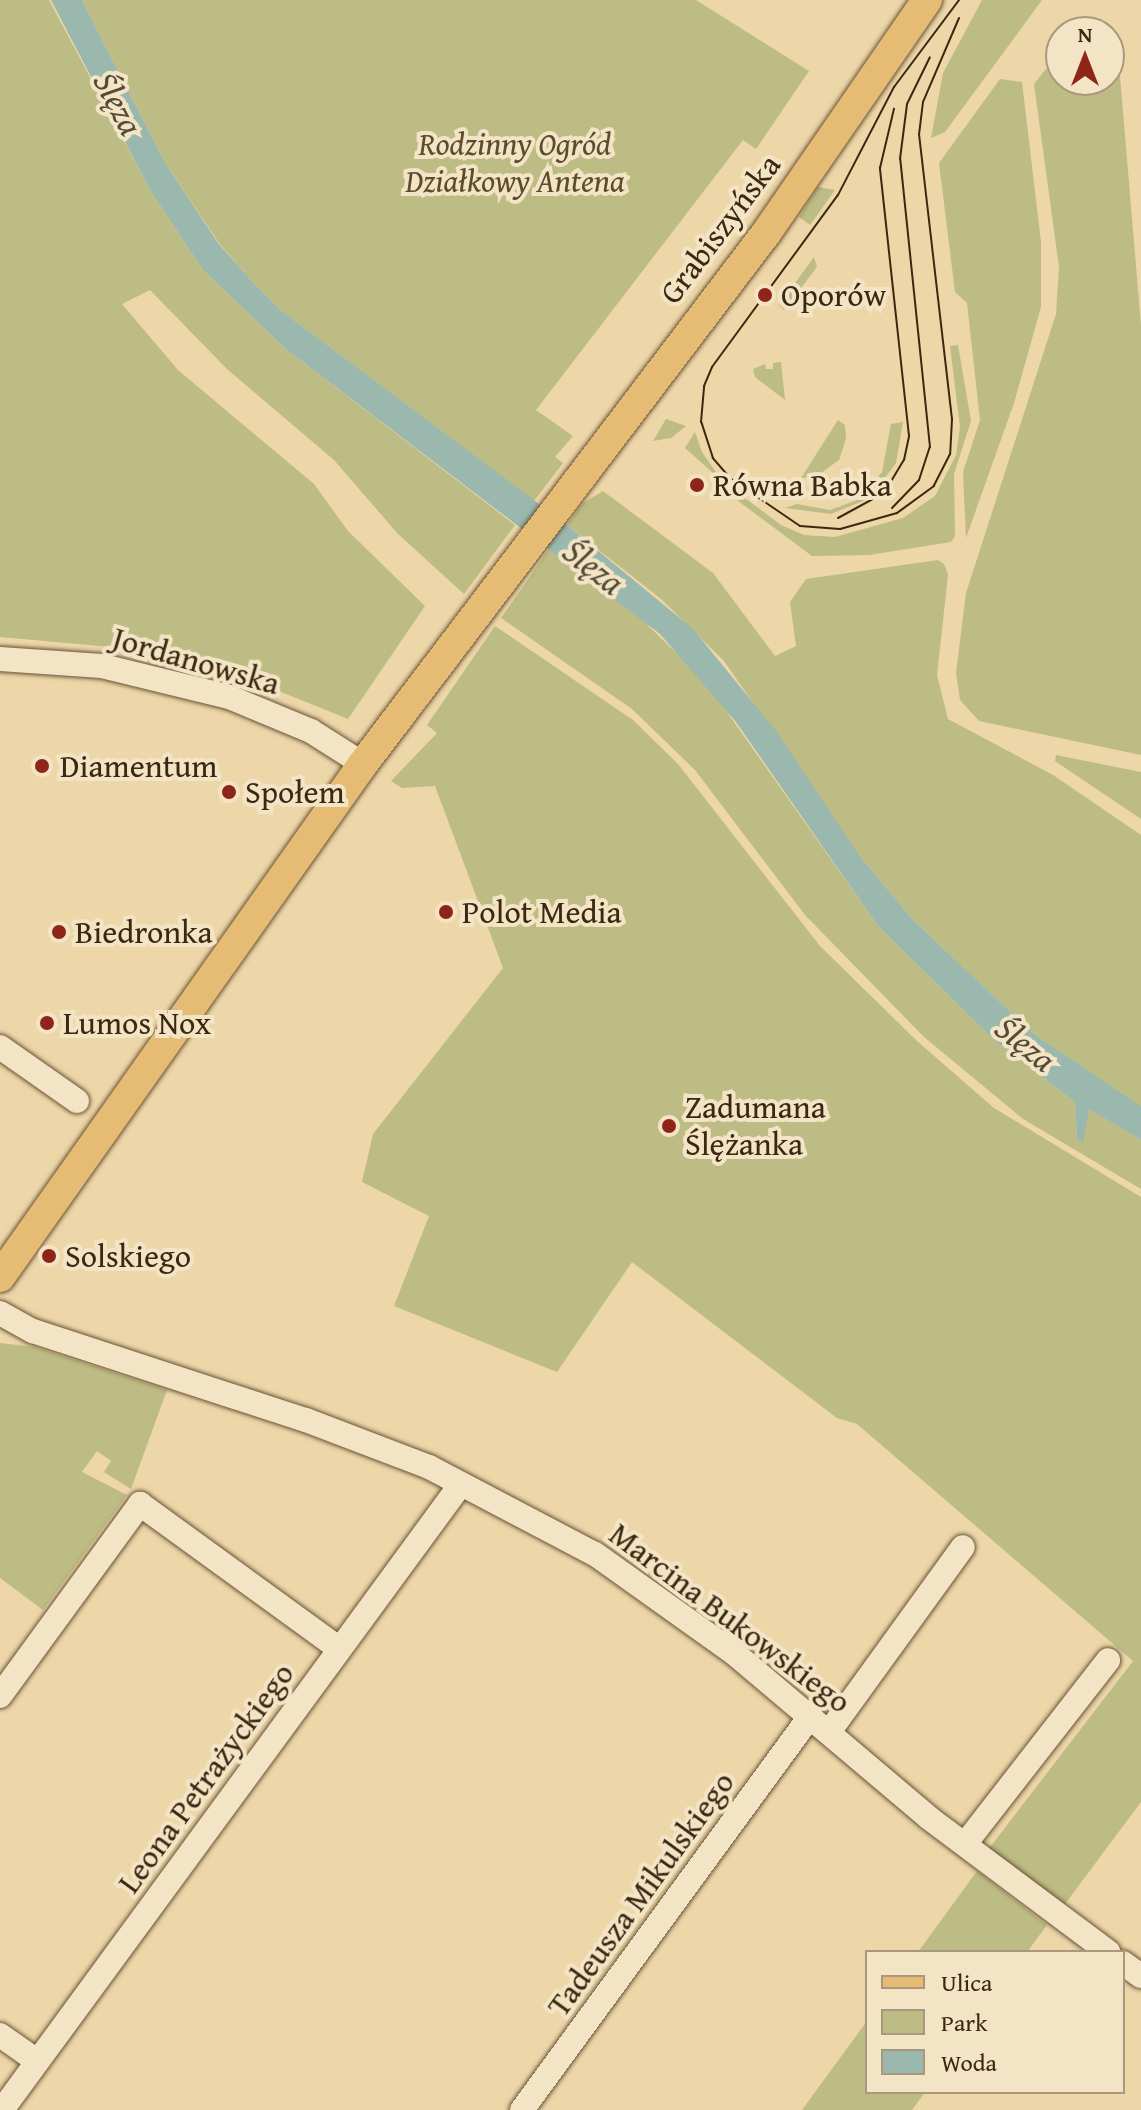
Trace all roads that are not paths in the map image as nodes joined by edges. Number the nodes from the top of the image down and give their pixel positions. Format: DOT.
graph roads {
  1 [pos="927,0"];
  2 [pos="0,659"];
  3 [pos="363,764"];
  4 [pos="0,1047"];
  5 [pos="77,1101"];
  6 [pos="0,1277"];
  7 [pos="0,1313"];
  8 [pos="461,1484"];
  9 [pos="963,1547"];
  10 [pos="338,1648"];
  11 [pos="1108,1660"];
  12 [pos="0,1696"];
  13 [pos="811,1715"];
  14 [pos="829,1732"];
  15 [pos="965,1844"];
  16 [pos="1105,1950"];
  17 [pos="0,2035"];
  18 [pos="37,2061"];
  19 [pos="2,2110"];
  20 [pos="522,2110"];
  1 -- 3 [label="main road, Grabiszyńska"];
  2 -- 3 [label="street, Jordanowska"];
  3 -- 6 [label="main road, Grabiszyńska"];
  4 -- 5 [label="street"];
  7 -- 8 [label="street, Marcina Bukowskiego"];
  8 -- 10 [label="street, Leona Petrażyckiego"];
  8 -- 13 [label="street, Marcina Bukowskiego"];
  9 -- 14 [label="street"];
  10 -- 12 [label="street"];
  10 -- 18 [label="street, Leona Petrażyckiego"];
  11 -- 15 [label="street"];
  13 -- 14 [label="street, Marcina Bukowskiego"];
  13 -- 20 [label="street, Tadeusza Mikulskiego"];
  14 -- 15 [label="street, Marcina Bukowskiego"];
  15 -- 16 [label="street, Marcina Bukowskiego"];
  17 -- 18 [label="street"];
  18 -- 19 [label="street, Leona Petrażyckiego"];
}
